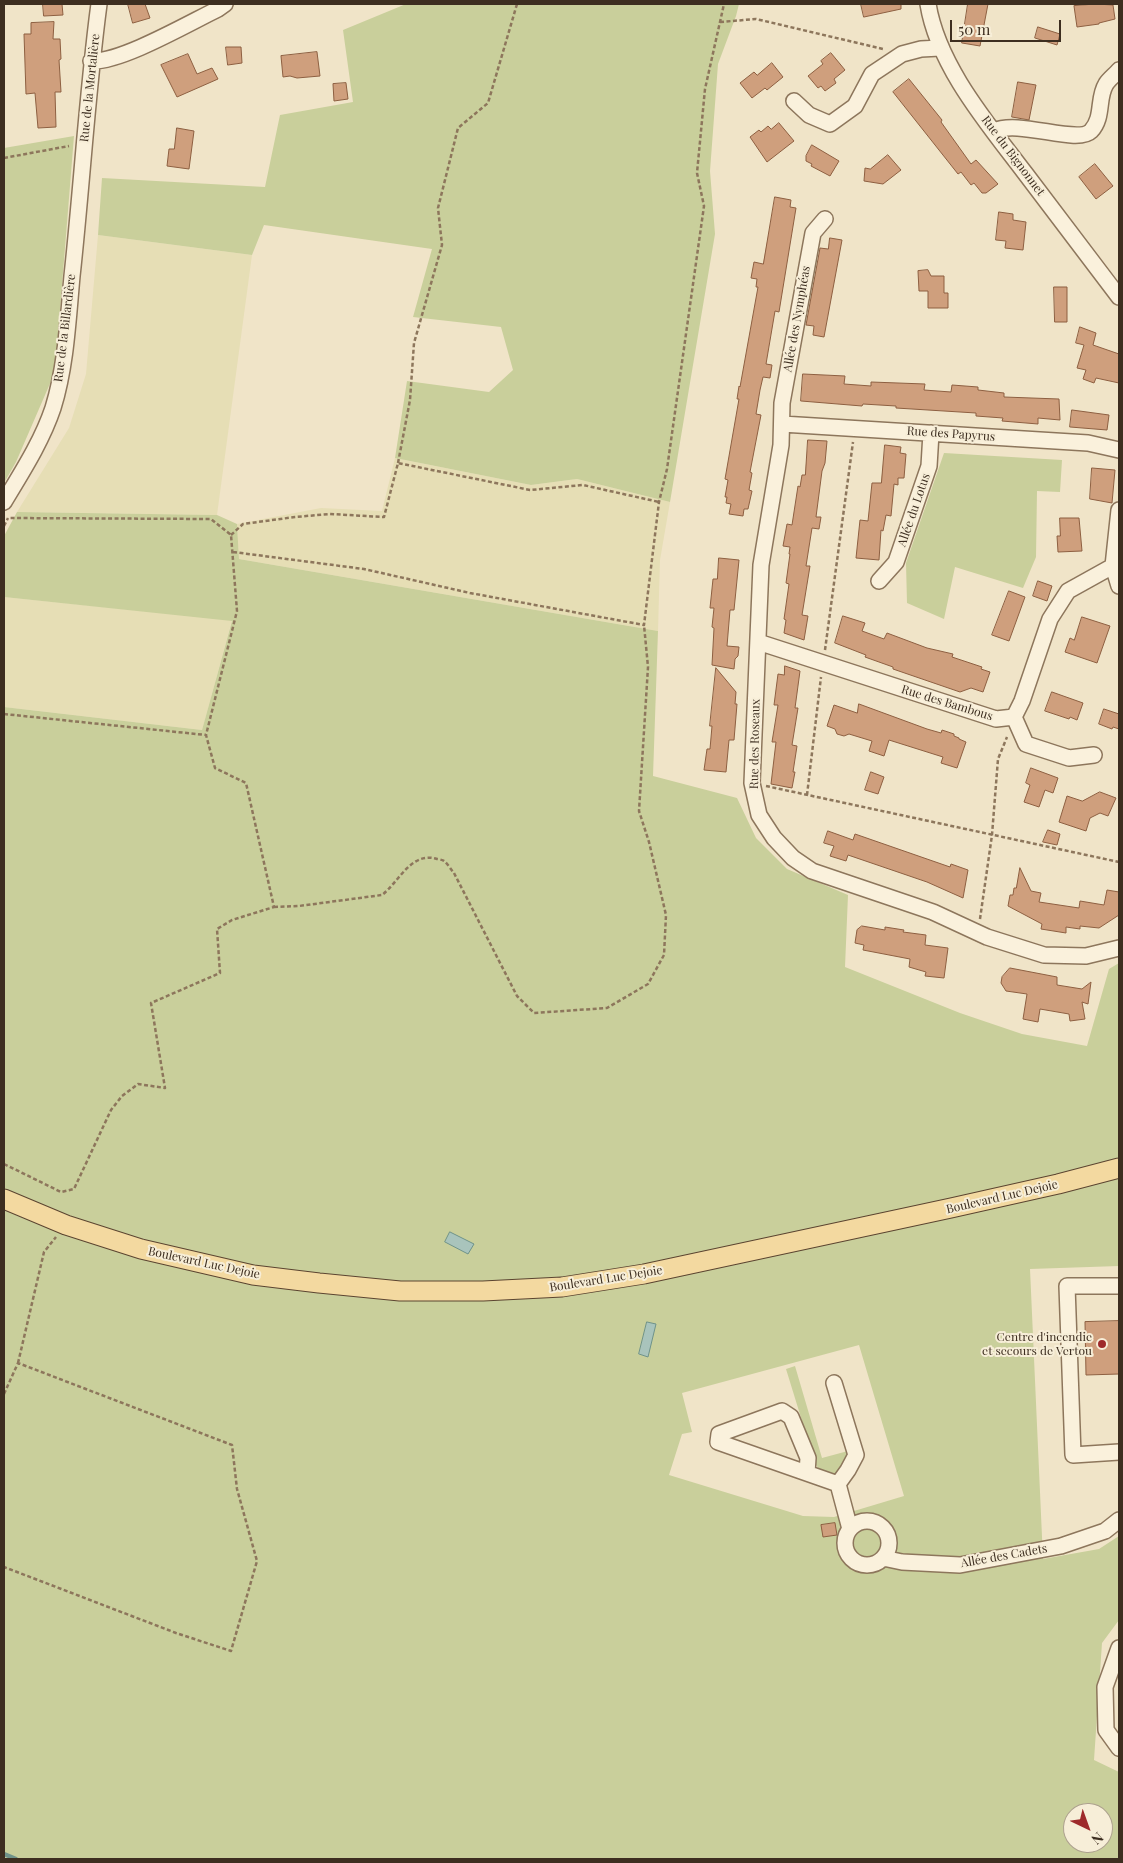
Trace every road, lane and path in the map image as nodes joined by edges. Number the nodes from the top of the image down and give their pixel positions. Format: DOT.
graph roads {
  1 [pos="99,4"];
  2 [pos="225,4"];
  3 [pos="517,4"];
  4 [pos="724,4"];
  5 [pos="928,4"];
  6 [pos="719,22"];
  7 [pos="940,48"];
  8 [pos="902,54"];
  9 [pos="91,61"];
  10 [pos="1119,70"];
  11 [pos="794,101"];
  12 [pos="994,131"];
  13 [pos="84,143"];
  14 [pos="4,158"];
  15 [pos="82,172"];
  16 [pos="826,219"];
  17 [pos="1119,298"];
  18 [pos="782,424"];
  19 [pos="931,433"];
  20 [pos="853,442"];
  21 [pos="1119,450"];
  22 [pos="398,463"];
  23 [pos="4,502"];
  24 [pos="659,502"];
  25 [pos="1119,510"];
  26 [pos="8,518"];
  27 [pos="231,535"];
  28 [pos="233,552"];
  29 [pos="1113,566"];
  30 [pos="879,581"];
  31 [pos="1119,586"];
  32 [pos="644,625"];
  33 [pos="758,642"];
  34 [pos="823,663"];
  35 [pos="4,714"];
  36 [pos="1014,717"];
  37 [pos="206,735"];
  38 [pos="1094,755"];
  39 [pos="752,783"];
  40 [pos="807,795"];
  41 [pos="992,835"];
  42 [pos="1119,862"];
  43 [pos="274,907"];
  44 [pos="978,933"];
  45 [pos="1119,948"];
  46 [pos="4,1164"];
  47 [pos="1119,1168"];
  48 [pos="4,1200"];
  49 [pos="52,1233"];
  50 [pos="1119,1286"];
  51 [pos="18,1364"];
  52 [pos="834,1383"];
  53 [pos="4,1394"];
  54 [pos="1119,1452"];
  55 [pos="807,1473"];
  56 [pos="838,1484"];
  57 [pos="1119,1520"];
  58 [pos="850,1529"];
  59 [pos="883,1558"];
  60 [pos="4,1567"];
  61 [pos="1119,1648"];
  62 [pos="1119,1748"];
  1 -- 9 [label="street, Rue de la Mortalière"];
  2 -- 9 [label="street"];
  3 -- 22 [label="path"];
  4 -- 6 [label="path"];
  5 -- 7 [label="street, Rue du Bignonnet"];
  6 -- 8 [label="path"];
  6 -- 24 [label="path"];
  7 -- 8 [label="street"];
  7 -- 12 [label="street, Rue du Bignonnet"];
  8 -- 11 [label="street"];
  9 -- 13 [label="street, Rue de la Mortalière"];
  10 -- 12 [label="street"];
  12 -- 17 [label="street, Rue du Bignonnet"];
  13 -- 14 [label="path"];
  13 -- 15 [label="street, Rue de la Mortalière"];
  15 -- 23 [label="street, Rue de la Billardière"];
  16 -- 18 [label="street, Allée des Nymphéas"];
  18 -- 19 [label="street, Rue des Papyrus"];
  18 -- 33 [label="street, Rue des Roseaux"];
  19 -- 21 [label="street, Rue des Papyrus"];
  19 -- 30 [label="street, Allée du Lotus"];
  20 -- 34 [label="path"];
  22 -- 24 [label="path"];
  22 -- 27 [label="path"];
  24 -- 32 [label="path"];
  25 -- 29 [label="street"];
  26 -- 27 [label="path"];
  27 -- 28 [label="path"];
  28 -- 32 [label="path"];
  28 -- 37 [label="path"];
  29 -- 31 [label="street"];
  29 -- 36 [label="street"];
  32 -- 43 [label="path"];
  33 -- 34 [label="street, Rue des Bambous"];
  33 -- 39 [label="street, Rue des Roseaux"];
  34 -- 36 [label="street, Rue des Bambous"];
  34 -- 40 [label="path"];
  35 -- 37 [label="path"];
  36 -- 38 [label="street"];
  36 -- 41 [label="path"];
  37 -- 43 [label="path"];
  39 -- 40 [label="path"];
  39 -- 44 [label="street, Rue des Roseaux"];
  40 -- 41 [label="path"];
  41 -- 42 [label="path"];
  41 -- 44 [label="path"];
  43 -- 46 [label="path"];
  44 -- 45 [label="street, Rue des Roseaux"];
  47 -- 48 [label="main road, Boulevard Luc Dejoie"];
  49 -- 51 [label="path"];
  50 -- 54 [label="street"];
  51 -- 53 [label="path"];
  51 -- 60 [label="path"];
  52 -- 56 [label="street"];
  55 -- 55 [label="street"];
  55 -- 56 [label="street"];
  56 -- 58 [label="street"];
  57 -- 59 [label="street, Allée des Cadets"];
  58 -- 59 [label="street"];
  58 -- 59 [label="street"];
  61 -- 62 [label="street"];
}
